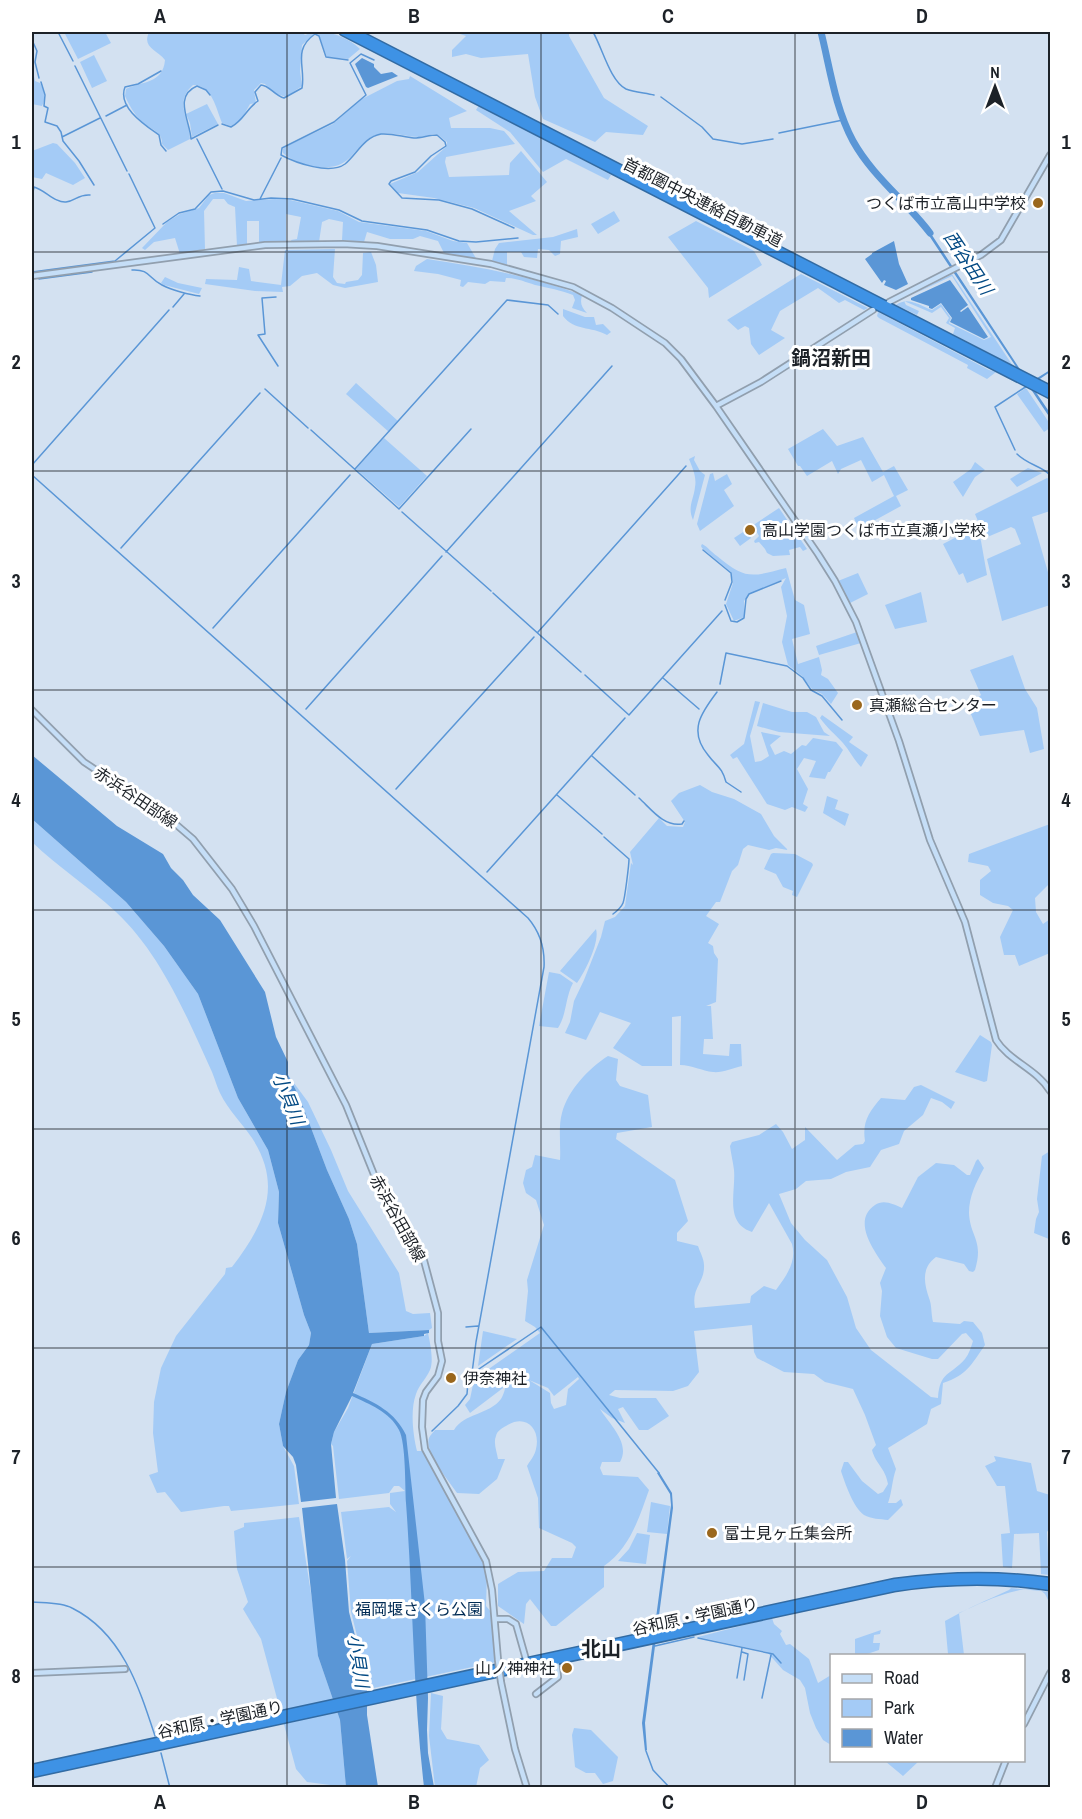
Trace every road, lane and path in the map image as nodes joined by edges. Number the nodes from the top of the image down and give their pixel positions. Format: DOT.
graph roads {
  1 [pos="343,32"];
  2 [pos="356,32"];
  3 [pos="1050,155"];
  4 [pos="32,276"];
  5 [pos="889,302"];
  6 [pos="873,310"];
  7 [pos="1050,389"];
  8 [pos="1050,395"];
  9 [pos="716,406"];
  10 [pos="32,710"];
  11 [pos="1050,1091"];
  12 [pos="1050,1581"];
  13 [pos="1050,1587"];
  14 [pos="496,1619"];
  15 [pos="556,1660"];
  16 [pos="527,1663"];
  17 [pos="125,1669"];
  18 [pos="32,1673"];
  19 [pos="1050,1673"];
  20 [pos="536,1694"];
  21 [pos="1025,1720"];
  22 [pos="246,1724"];
  23 [pos="1006,1762"];
  24 [pos="32,1768"];
  25 [pos="32,1774"];
  26 [pos="527,1788"];
  27 [pos="995,1788"];
  1 -- 8 [label="highway, 首都圏中央連絡自動車道"];
  2 -- 7 [label="highway, 首都圏中央連絡自動車道"];
  3 -- 5 [label="street"];
  4 -- 9 [label="street"];
  6 -- 9 [label="street"];
  9 -- 11 [label="street"];
  10 -- 14 [label="street, 赤浜谷田部線"];
  12 -- 16 [label="highway, 谷和原・学園通り"];
  13 -- 15 [label="highway, 谷和原・学園通り"];
  14 -- 16 [label="street"];
  14 -- 26 [label="street, 赤浜谷田部線, bridge"];
  15 -- 16 [label="highway, 谷和原・学園通り"];
  15 -- 20 [label="street"];
  16 -- 22 [label="highway, 谷和原・学園通り"];
  17 -- 18 [label="street"];
  19 -- 21 [label="street"];
  22 -- 24 [label="highway, 谷和原・学園通り"];
  22 -- 25 [label="highway, 谷和原・学園通り"];
  23 -- 27 [label="street"];
}
